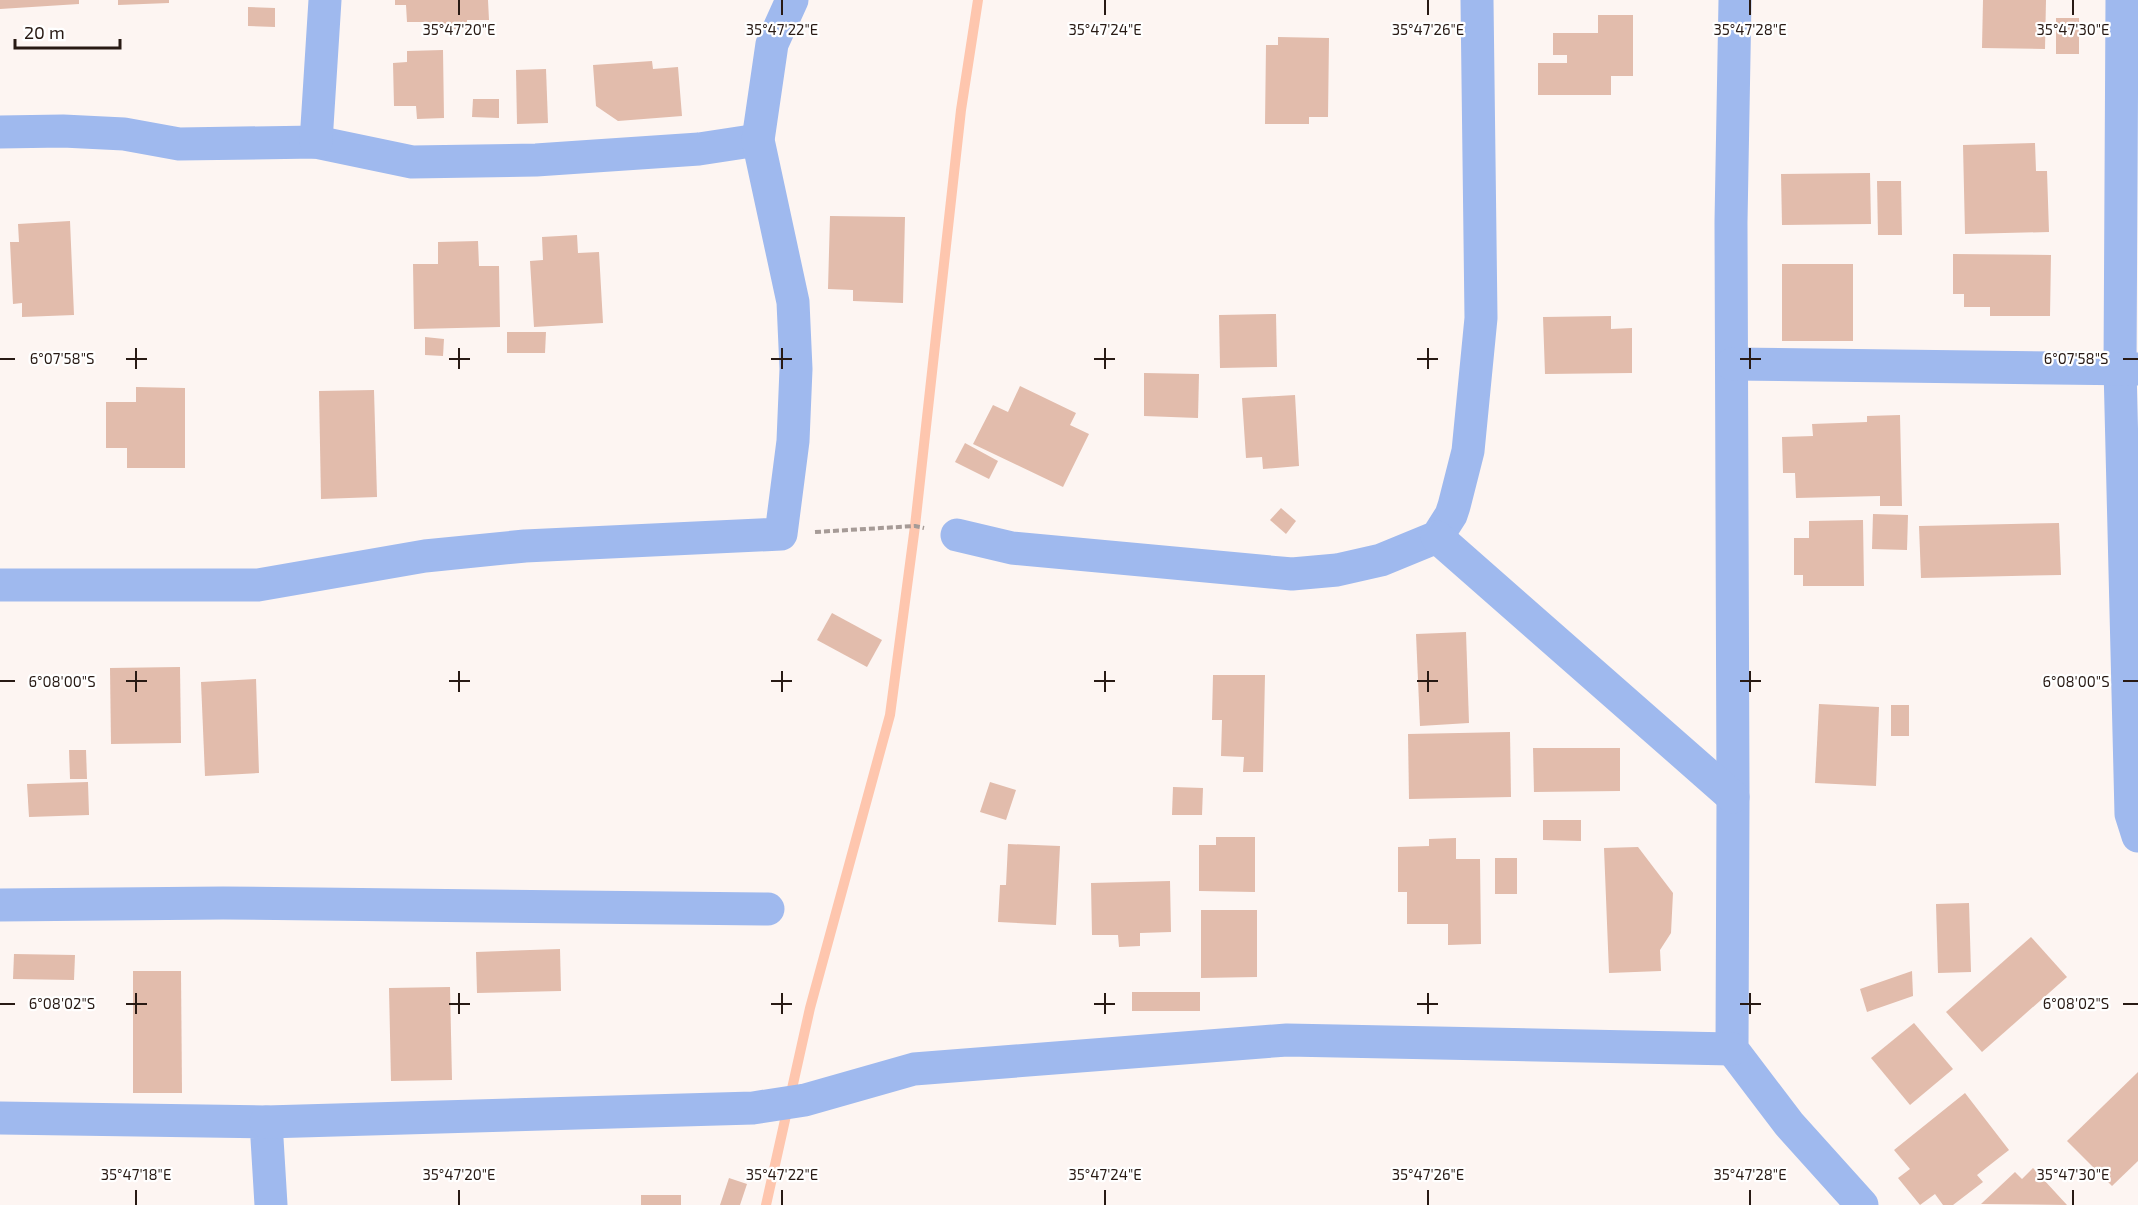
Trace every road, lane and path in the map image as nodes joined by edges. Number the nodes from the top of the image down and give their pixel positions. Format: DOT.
graph roads {
  1 [pos="325,0"];
  2 [pos="792,0"];
  3 [pos="1477,0"];
  4 [pos="1735,0"];
  5 [pos="2122,0"];
  6 [pos="0,132"];
  7 [pos="758,140"];
  8 [pos="316,142"];
  9 [pos="1732,364"];
  10 [pos="2129,368"];
  11 [pos="781,534"];
  12 [pos="957,535"];
  13 [pos="1437,537"];
  14 [pos="0,585"];
  15 [pos="1733,797"];
  16 [pos="2138,836"];
  17 [pos="0,905"];
  18 [pos="768,909"];
  19 [pos="1732,1049"];
  20 [pos="0,1118"];
  21 [pos="266,1122"];
  22 [pos="271,1205"];
  23 [pos="1862,1205"];
  1 -- 8 [label="street"];
  2 -- 7 [label="street"];
  3 -- 13 [label="street"];
  4 -- 9 [label="street"];
  5 -- 10 [label="street"];
  6 -- 8 [label="street"];
  7 -- 8 [label="street"];
  7 -- 11 [label="street"];
  9 -- 10 [label="street"];
  9 -- 15 [label="street"];
  10 -- 16 [label="street"];
  11 -- 12 [label="path"];
  11 -- 14 [label="street"];
  12 -- 13 [label="street"];
  13 -- 15 [label="street"];
  15 -- 19 [label="street"];
  17 -- 18 [label="street"];
  19 -- 21 [label="street"];
  19 -- 23 [label="street"];
  20 -- 21 [label="street"];
  21 -- 22 [label="street"];
}
